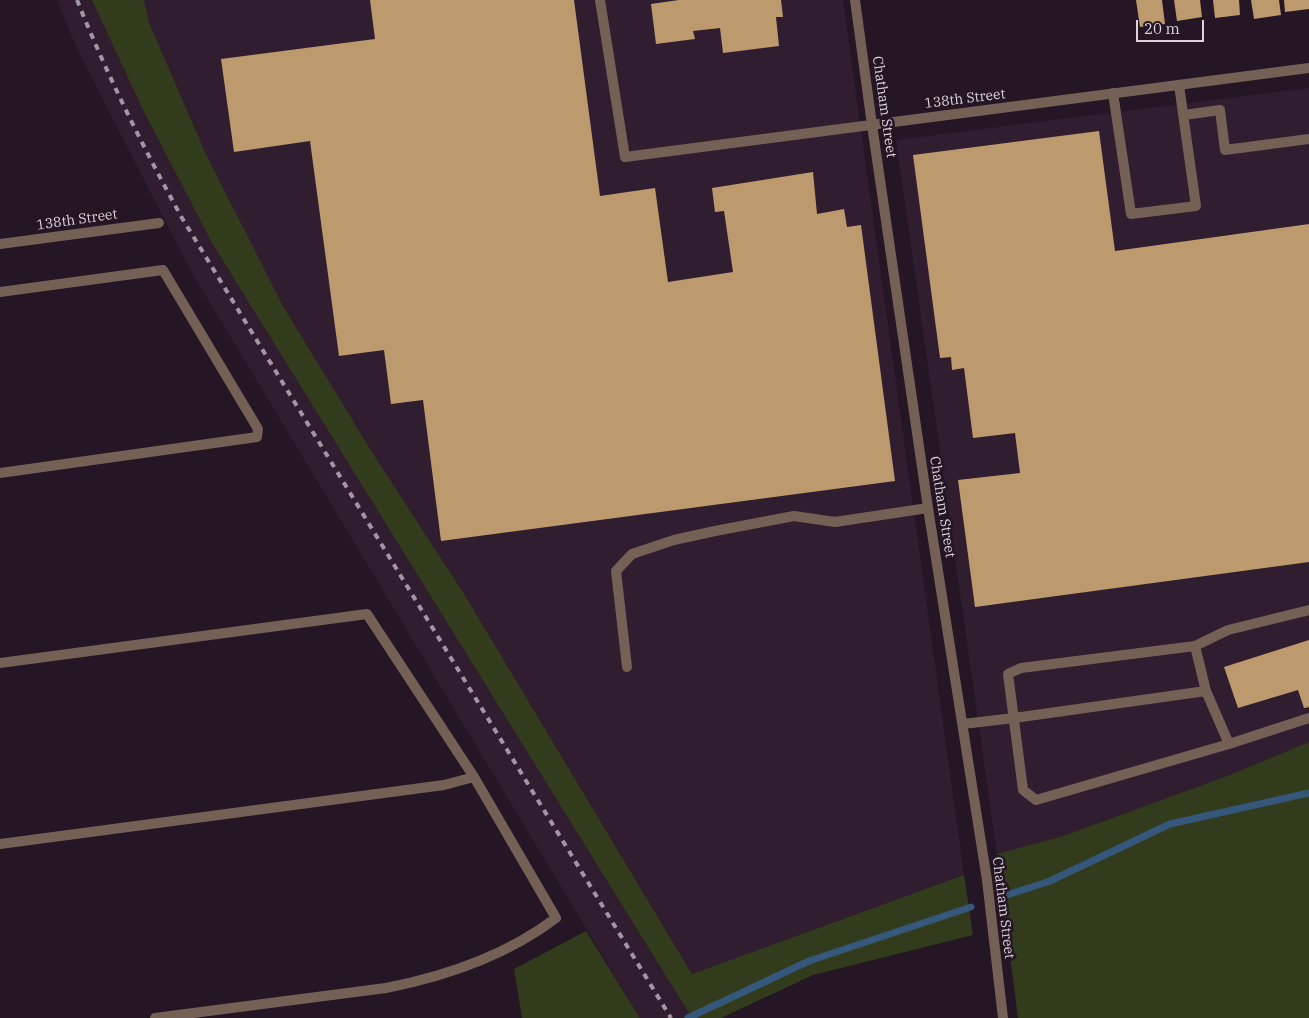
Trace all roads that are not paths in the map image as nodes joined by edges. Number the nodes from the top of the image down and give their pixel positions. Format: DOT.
graph roads {
  1 [pos="600,0"];
  2 [pos="855,0"];
  3 [pos="1309,68"];
  4 [pos="1179,85"];
  5 [pos="1113,93"];
  6 [pos="1184,115"];
  7 [pos="872,125"];
  8 [pos="1309,140"];
  9 [pos="158,223"];
  10 [pos="0,244"];
  11 [pos="0,292"];
  12 [pos="0,472"];
  13 [pos="928,508"];
  14 [pos="1309,610"];
  15 [pos="1195,646"];
  16 [pos="0,663"];
  17 [pos="627,667"];
  18 [pos="1206,691"];
  19 [pos="1014,718"];
  20 [pos="1309,718"];
  21 [pos="963,724"];
  22 [pos="1229,744"];
  23 [pos="474,777"];
  24 [pos="0,844"];
  25 [pos="156,1018"];
  26 [pos="1004,1018"];
  1 -- 7 [label="street, 138th Street"];
  2 -- 7 [label="street, Chatham Street"];
  3 -- 4 [label="street, 138th Street"];
  4 -- 5 [label="street, 138th Street"];
  4 -- 6 [label="street"];
  5 -- 6 [label="street"];
  5 -- 7 [label="street, 138th Street"];
  6 -- 8 [label="street"];
  7 -- 13 [label="street, Chatham Street"];
  9 -- 10 [label="street, 138th Street"];
  11 -- 12 [label="street"];
  13 -- 17 [label="street"];
  13 -- 21 [label="street, Chatham Street"];
  14 -- 15 [label="street"];
  15 -- 18 [label="street"];
  15 -- 19 [label="street"];
  16 -- 23 [label="street"];
  18 -- 19 [label="street"];
  18 -- 22 [label="street"];
  19 -- 21 [label="street"];
  19 -- 22 [label="street"];
  20 -- 22 [label="street"];
  21 -- 26 [label="street, Chatham Street"];
  23 -- 24 [label="street"];
  23 -- 25 [label="street"];
}
